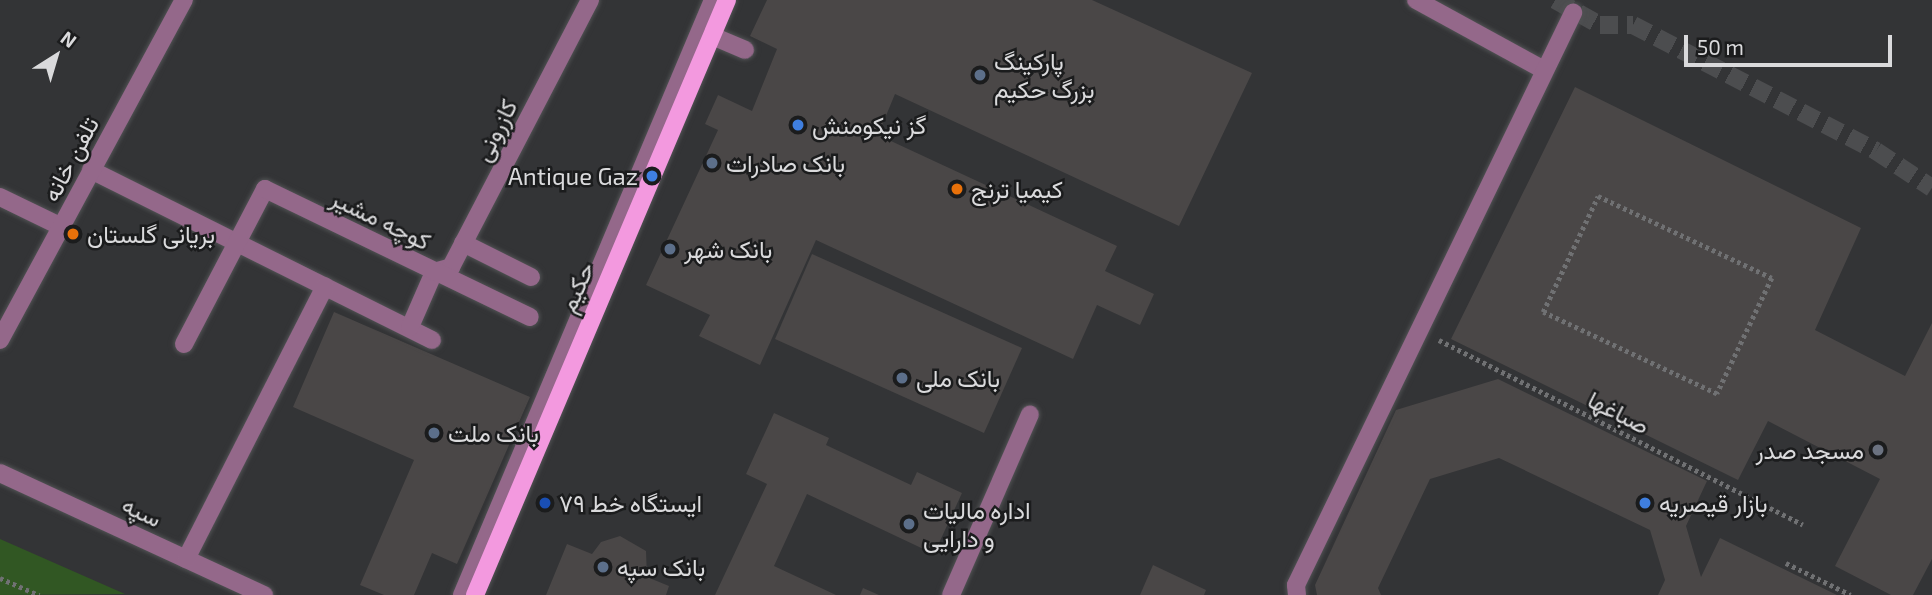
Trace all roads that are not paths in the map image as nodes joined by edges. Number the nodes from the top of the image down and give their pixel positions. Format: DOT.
graph roads {
  1 [pos="184,0"];
  2 [pos="590,0"];
  3 [pos="1416,0"];
  4 [pos="713,4"];
  5 [pos="1573,13"];
  6 [pos="710,35"];
  7 [pos="745,50"];
  8 [pos="1544,70"];
  9 [pos="91,170"];
  10 [pos="0,198"];
  11 [pos="62,227"];
  12 [pos="235,242"];
  13 [pos="463,243"];
  14 [pos="434,272"];
  15 [pos="531,277"];
  16 [pos="325,285"];
  17 [pos="530,317"];
  18 [pos="410,327"];
  19 [pos="0,340"];
  20 [pos="432,340"];
  21 [pos="184,344"];
  22 [pos="1030,414"];
  23 [pos="0,473"];
  24 [pos="186,559"];
  25 [pos="264,595"];
  26 [pos="462,595"];
  27 [pos="475,595"];
  28 [pos="951,595"];
  29 [pos="1297,595"];
  1 -- 9 [label="street, تلفن خانه"];
  2 -- 13 [label="street, کازرونی"];
  3 -- 8 [label="street"];
  4 -- 6 [label="main road, حکیم"];
  4 -- 26 [label="street, حکیم"];
  5 -- 8 [label="street"];
  6 -- 7 [label="street"];
  6 -- 27 [label="main road, حکیم"];
  8 -- 29 [label="street"];
  9 -- 11 [label="street, تلفن خانه"];
  9 -- 12 [label="street"];
  10 -- 11 [label="street"];
  11 -- 19 [label="street, تلفن خانه"];
  12 -- 14 [label="street, كوچه مشير"];
  12 -- 16 [label="street"];
  12 -- 21 [label="street"];
  13 -- 14 [label="street, کازرونی"];
  13 -- 15 [label="street"];
  14 -- 17 [label="street, كوچه مشير"];
  14 -- 18 [label="street"];
  16 -- 18 [label="street"];
  16 -- 24 [label="street"];
  18 -- 20 [label="street"];
  22 -- 28 [label="street"];
  23 -- 24 [label="street, سپه"];
  24 -- 25 [label="street, سپه"];
}
